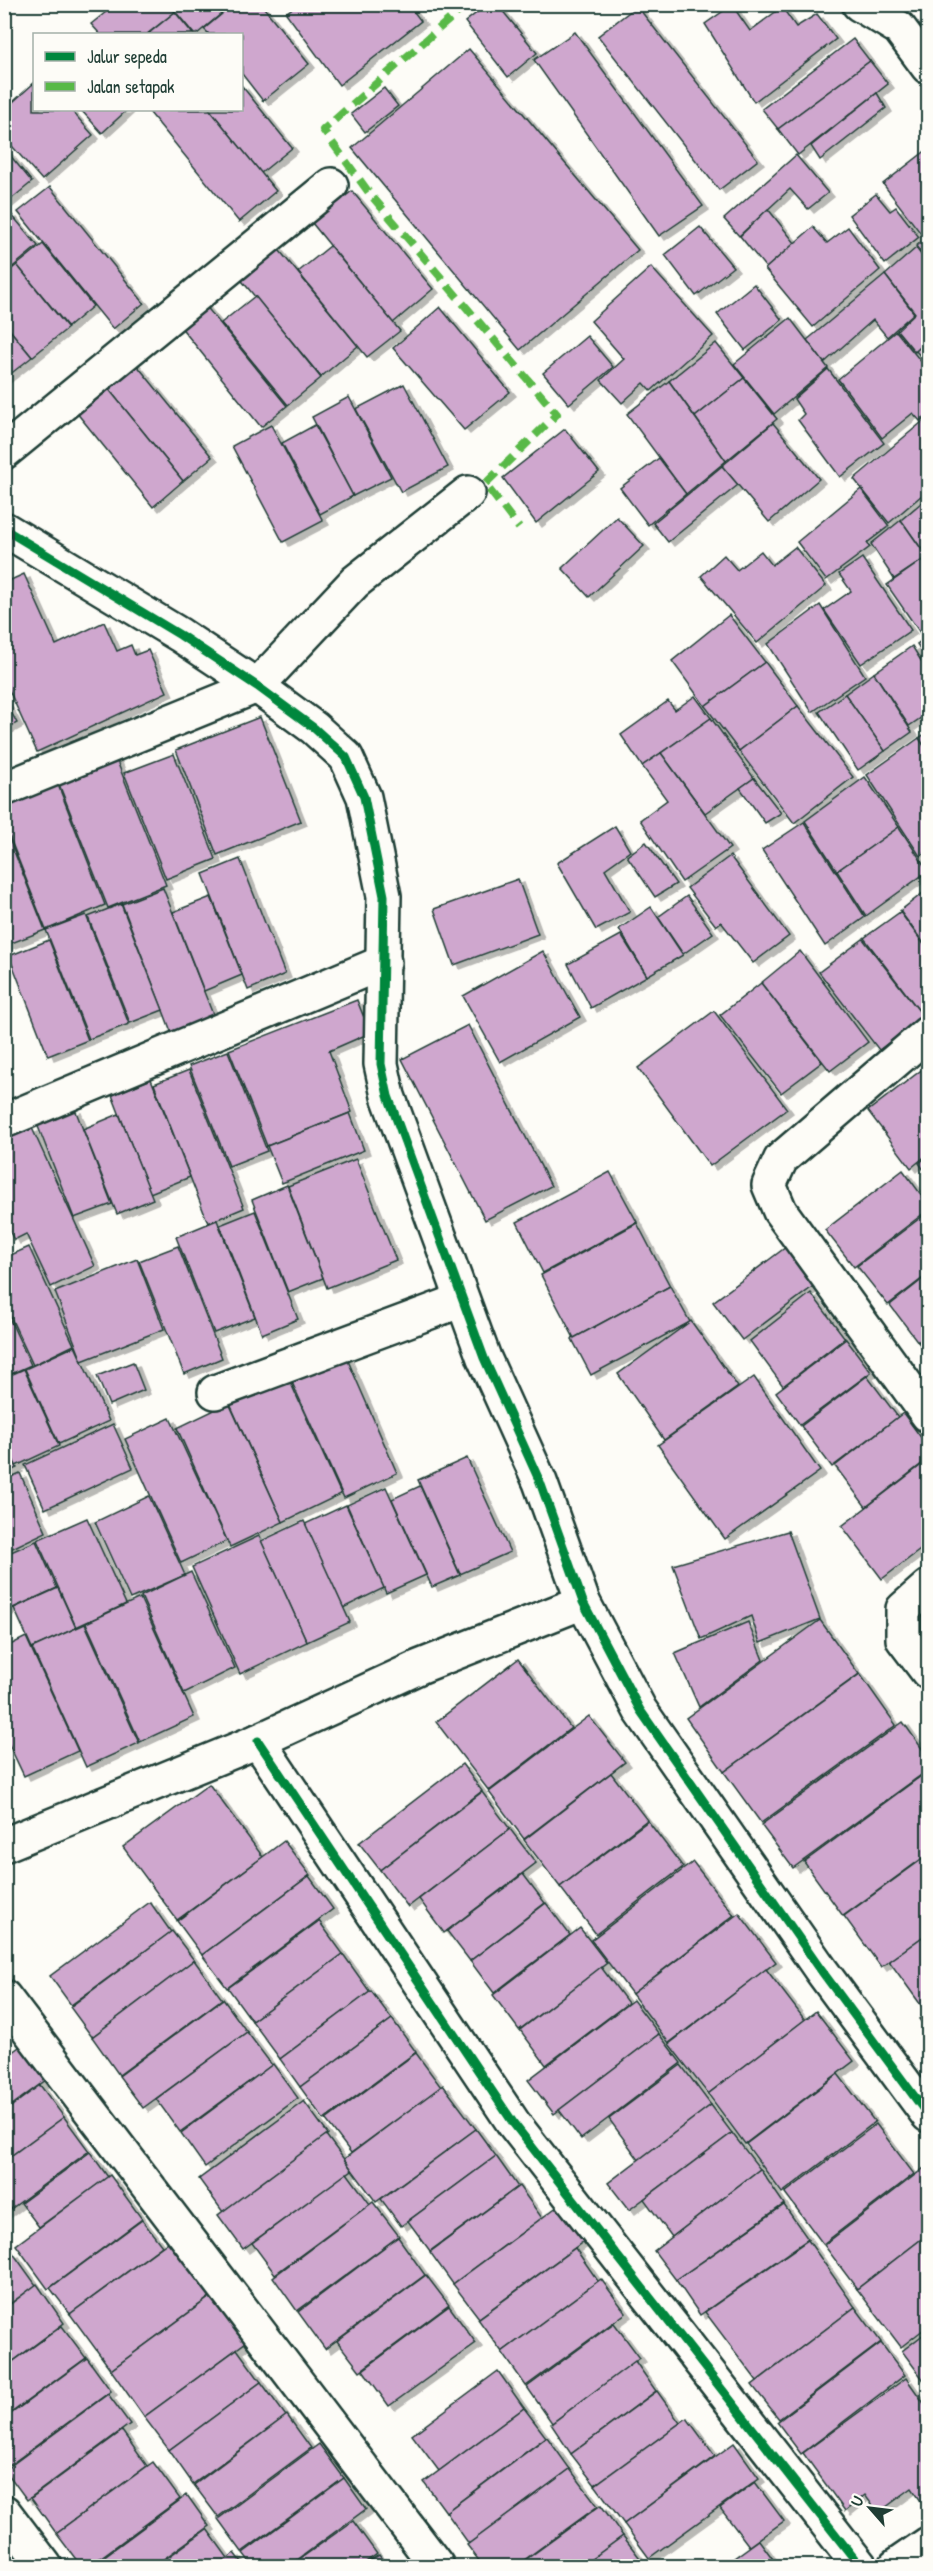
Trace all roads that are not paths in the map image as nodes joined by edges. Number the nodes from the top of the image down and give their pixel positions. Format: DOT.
graph roads {
  1 [pos="859,4"];
  2 [pos="928,67"];
  3 [pos="331,185"];
  4 [pos="4,452"];
  5 [pos="468,493"];
  6 [pos="4,529"];
  7 [pos="257,686"];
  8 [pos="4,789"];
  9 [pos="384,962"];
  10 [pos="928,1032"];
  11 [pos="4,1121"];
  12 [pos="462,1300"];
  13 [pos="215,1392"];
  14 [pos="928,1415"];
  15 [pos="928,1587"];
  16 [pos="583,1602"];
  17 [pos="928,1672"];
  18 [pos="258,1742"];
  19 [pos="4,1845"];
  20 [pos="4,1997"];
  21 [pos="928,2115"];
  22 [pos="4,2512"];
  23 [pos="928,2544"];
  24 [pos="45,2566"];
  25 [pos="437,2566"];
  26 [pos="860,2566"];
  27 [pos="896,2566"];
  1 -- 2 [label="street"];
  3 -- 4 [label="street"];
  5 -- 7 [label="street"];
  6 -- 7 [label="street"];
  7 -- 8 [label="street"];
  7 -- 9 [label="street"];
  9 -- 11 [label="street"];
  9 -- 12 [label="street"];
  10 -- 14 [label="street"];
  12 -- 13 [label="street"];
  12 -- 16 [label="street"];
  15 -- 17 [label="street"];
  16 -- 18 [label="street"];
  16 -- 21 [label="street"];
  18 -- 19 [label="street"];
  18 -- 26 [label="street"];
  20 -- 25 [label="street"];
  22 -- 24 [label="street"];
  23 -- 27 [label="street"];
}
